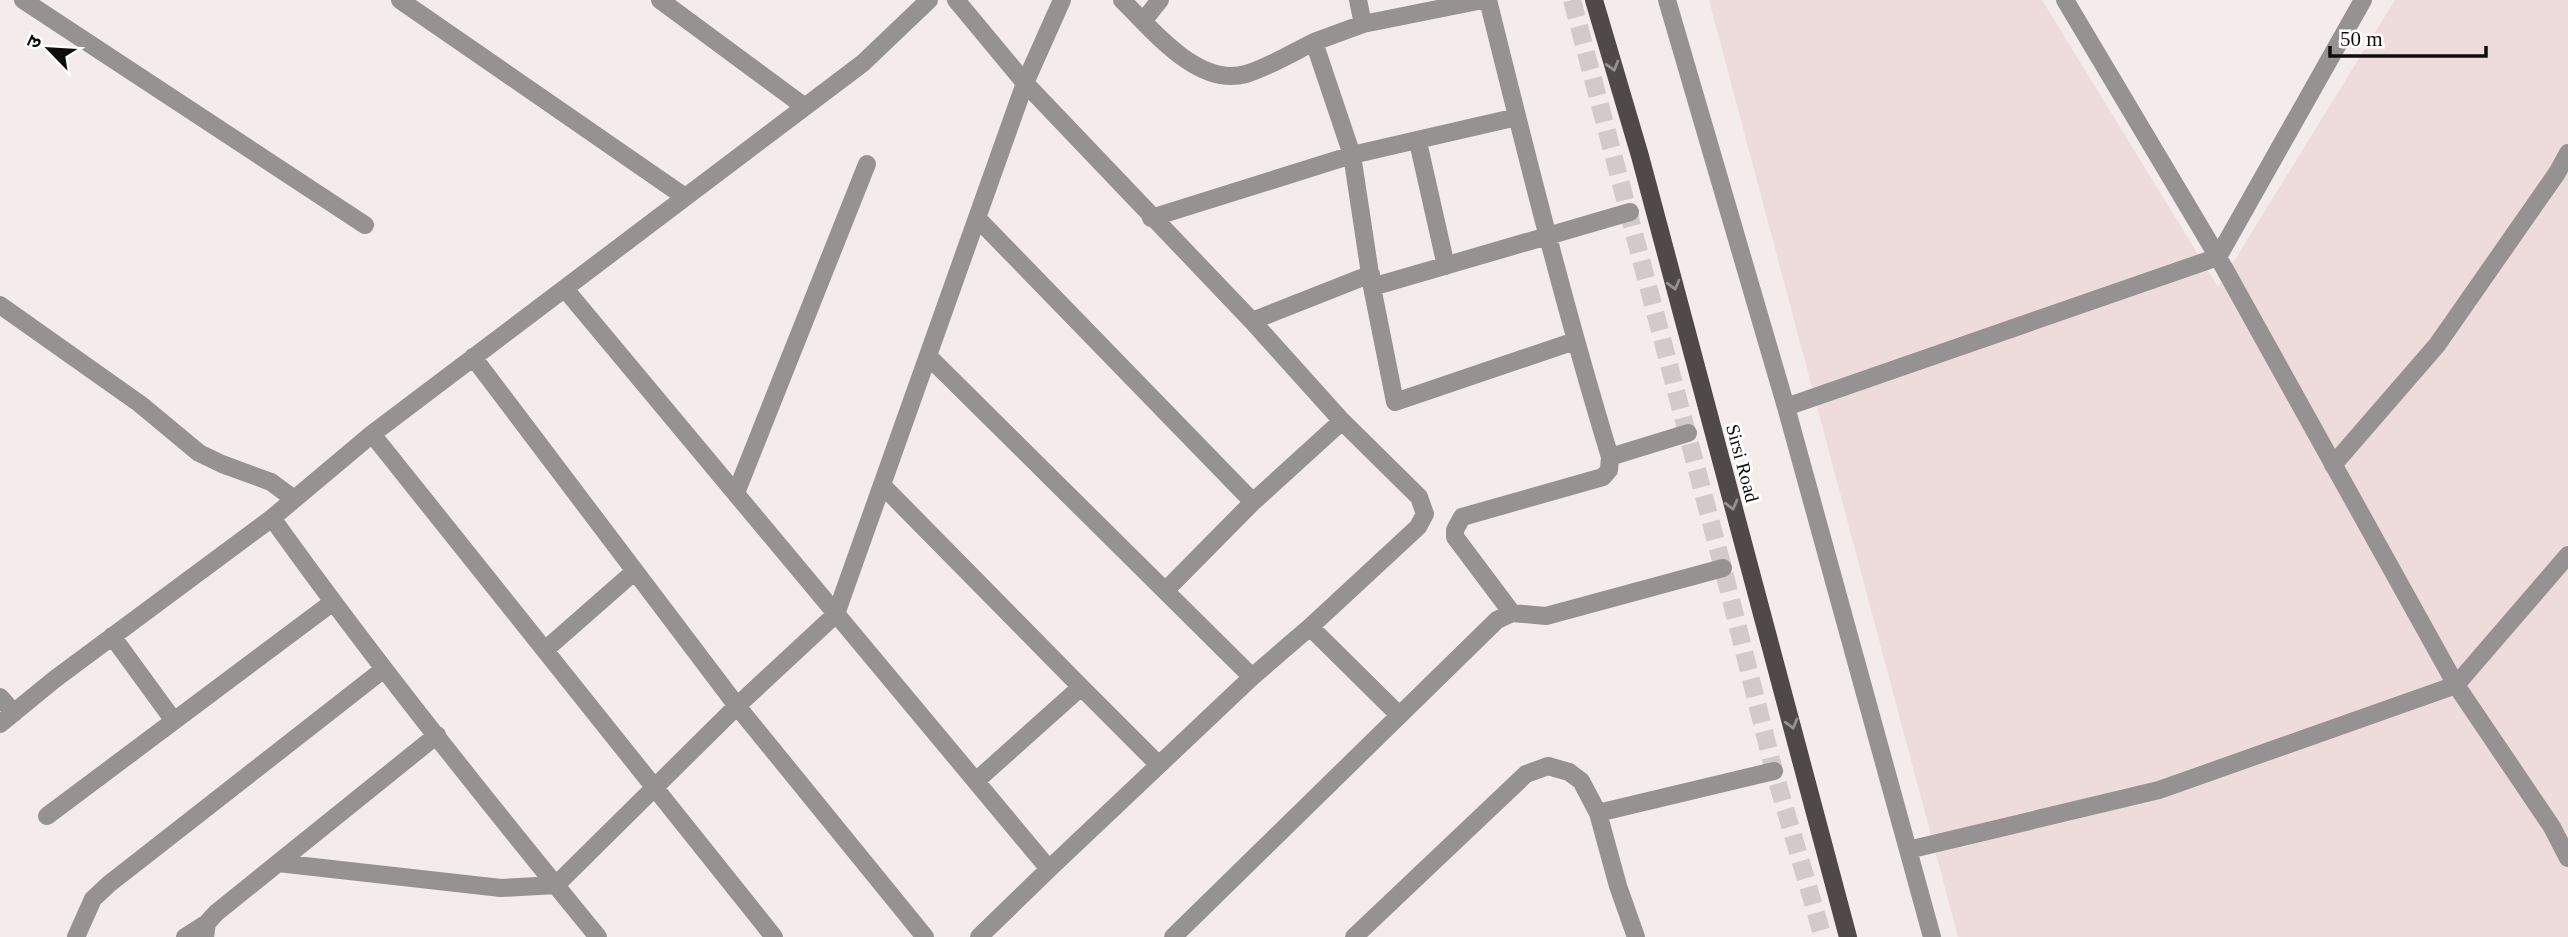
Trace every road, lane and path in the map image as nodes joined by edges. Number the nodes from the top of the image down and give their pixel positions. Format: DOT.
graph roads {
  1 [pos="23,0"];
  2 [pos="400,0"];
  3 [pos="660,0"];
  4 [pos="929,0"];
  5 [pos="956,0"];
  6 [pos="1062,0"];
  7 [pos="1122,0"];
  8 [pos="1160,0"];
  9 [pos="1358,0"];
  10 [pos="1483,0"];
  11 [pos="1488,0"];
  12 [pos="1594,0"];
  13 [pos="1668,0"];
  14 [pos="2065,0"];
  15 [pos="2363,0"];
  16 [pos="1144,20"];
  17 [pos="1363,24"];
  18 [pos="1314,42"];
  19 [pos="1025,83"];
  20 [pos="805,107"];
  21 [pos="1517,117"];
  22 [pos="1418,142"];
  23 [pos="2568,153"];
  24 [pos="1352,155"];
  25 [pos="867,164"];
  26 [pos="685,197"];
  27 [pos="1630,212"];
  28 [pos="977,218"];
  29 [pos="1151,218"];
  30 [pos="365,225"];
  31 [pos="1547,237"];
  32 [pos="2218,257"];
  33 [pos="1446,266"];
  34 [pos="1371,280"];
  35 [pos="565,289"];
  36 [pos="0,305"];
  37 [pos="1252,321"];
  38 [pos="1575,341"];
  39 [pos="928,356"];
  40 [pos="473,358"];
  41 [pos="1786,407"];
  42 [pos="1342,421"];
  43 [pos="1688,433"];
  44 [pos="372,434"];
  45 [pos="1610,457"];
  46 [pos="2333,465"];
  47 [pos="882,485"];
  48 [pos="736,494"];
  49 [pos="294,499"];
  50 [pos="1254,502"];
  51 [pos="271,518"];
  52 [pos="2568,555"];
  53 [pos="1723,568"];
  54 [pos="635,571"];
  55 [pos="1166,590"];
  56 [pos="333,602"];
  57 [pos="1512,613"];
  58 [pos="836,614"];
  59 [pos="1310,628"];
  60 [pos="113,636"];
  61 [pos="545,650"];
  62 [pos="384,669"];
  63 [pos="1252,677"];
  64 [pos="2456,685"];
  65 [pos="1081,687"];
  66 [pos="0,697"];
  67 [pos="737,706"];
  68 [pos="1399,715"];
  69 [pos="7,718"];
  70 [pos="174,721"];
  71 [pos="437,735"];
  72 [pos="1158,765"];
  73 [pos="1774,771"];
  74 [pos="976,781"];
  75 [pos="654,789"];
  76 [pos="1598,813"];
  77 [pos="47,816"];
  78 [pos="1908,850"];
  79 [pos="2568,858"];
  80 [pos="278,863"];
  81 [pos="1049,869"];
  82 [pos="556,885"];
  83 [pos="206,930"];
  84 [pos="1183,933"];
  85 [pos="76,937"];
  86 [pos="185,937"];
  87 [pos="598,937"];
  88 [pos="774,937"];
  89 [pos="925,937"];
  90 [pos="979,937"];
  91 [pos="1354,937"];
  92 [pos="1636,937"];
  93 [pos="1848,937"];
  94 [pos="1932,937"];
  1 -- 30 [label="street"];
  2 -- 26 [label="street"];
  3 -- 20 [label="street"];
  4 -- 20 [label="street"];
  5 -- 19 [label="street"];
  6 -- 19 [label="street"];
  7 -- 16 [label="street"];
  8 -- 16 [label="street"];
  9 -- 17 [label="street"];
  10 -- 17 [label="street"];
  11 -- 21 [label="street"];
  12 -- 93 [label="main road, Sirsi Road, one-way"];
  13 -- 41 [label="street"];
  14 -- 32 [label="street"];
  15 -- 32 [label="street"];
  16 -- 18 [label="street"];
  17 -- 18 [label="street"];
  18 -- 24 [label="street"];
  19 -- 28 [label="street"];
  19 -- 29 [label="street"];
  20 -- 26 [label="street"];
  21 -- 22 [label="street"];
  21 -- 31 [label="street"];
  22 -- 24 [label="street"];
  22 -- 33 [label="street"];
  23 -- 46 [label="street"];
  24 -- 29 [label="street"];
  24 -- 34 [label="street"];
  25 -- 48 [label="street"];
  26 -- 35 [label="street"];
  27 -- 31 [label="street"];
  28 -- 39 [label="street"];
  28 -- 50 [label="street"];
  29 -- 37 [label="street"];
  31 -- 33 [label="street"];
  31 -- 38 [label="street"];
  32 -- 41 [label="street"];
  32 -- 46 [label="street"];
  33 -- 34 [label="street"];
  34 -- 37 [label="street"];
  34 -- 38 [label="street"];
  35 -- 40 [label="street"];
  35 -- 48 [label="street"];
  36 -- 49 [label="street"];
  37 -- 42 [label="street"];
  38 -- 45 [label="street"];
  39 -- 47 [label="street"];
  39 -- 55 [label="street"];
  40 -- 44 [label="street"];
  40 -- 54 [label="street"];
  41 -- 78 [label="street"];
  42 -- 50 [label="street"];
  42 -- 59 [label="street"];
  43 -- 45 [label="street"];
  44 -- 49 [label="street"];
  44 -- 61 [label="street"];
  45 -- 57 [label="street"];
  46 -- 64 [label="street"];
  47 -- 58 [label="street"];
  47 -- 65 [label="street"];
  48 -- 58 [label="street"];
  49 -- 51 [label="street"];
  50 -- 55 [label="street"];
  51 -- 56 [label="street"];
  51 -- 60 [label="street"];
  52 -- 64 [label="street"];
  53 -- 57 [label="street"];
  54 -- 61 [label="street"];
  54 -- 67 [label="street"];
  55 -- 63 [label="street"];
  56 -- 62 [label="street"];
  56 -- 70 [label="street"];
  57 -- 68 [label="street"];
  58 -- 67 [label="street"];
  58 -- 74 [label="street"];
  59 -- 63 [label="street"];
  59 -- 68 [label="street"];
  60 -- 69 [label="street"];
  60 -- 70 [label="street"];
  61 -- 75 [label="street"];
  62 -- 71 [label="street"];
  62 -- 85 [label="street"];
  63 -- 72 [label="street"];
  64 -- 78 [label="street"];
  64 -- 79 [label="street"];
  65 -- 72 [label="street"];
  65 -- 74 [label="street"];
  66 -- 69 [label="street"];
  67 -- 75 [label="street"];
  67 -- 89 [label="street"];
  68 -- 84 [label="street"];
  70 -- 77 [label="street"];
  71 -- 80 [label="street"];
  71 -- 82 [label="street"];
  72 -- 81 [label="street"];
  73 -- 76 [label="street"];
  74 -- 81 [label="street"];
  75 -- 82 [label="street"];
  75 -- 88 [label="street"];
  76 -- 91 [label="street"];
  76 -- 92 [label="street"];
  78 -- 94 [label="street"];
  80 -- 82 [label="street"];
  80 -- 83 [label="street"];
  81 -- 90 [label="street"];
  82 -- 87 [label="street"];
  83 -- 86 [label="street"];
}
